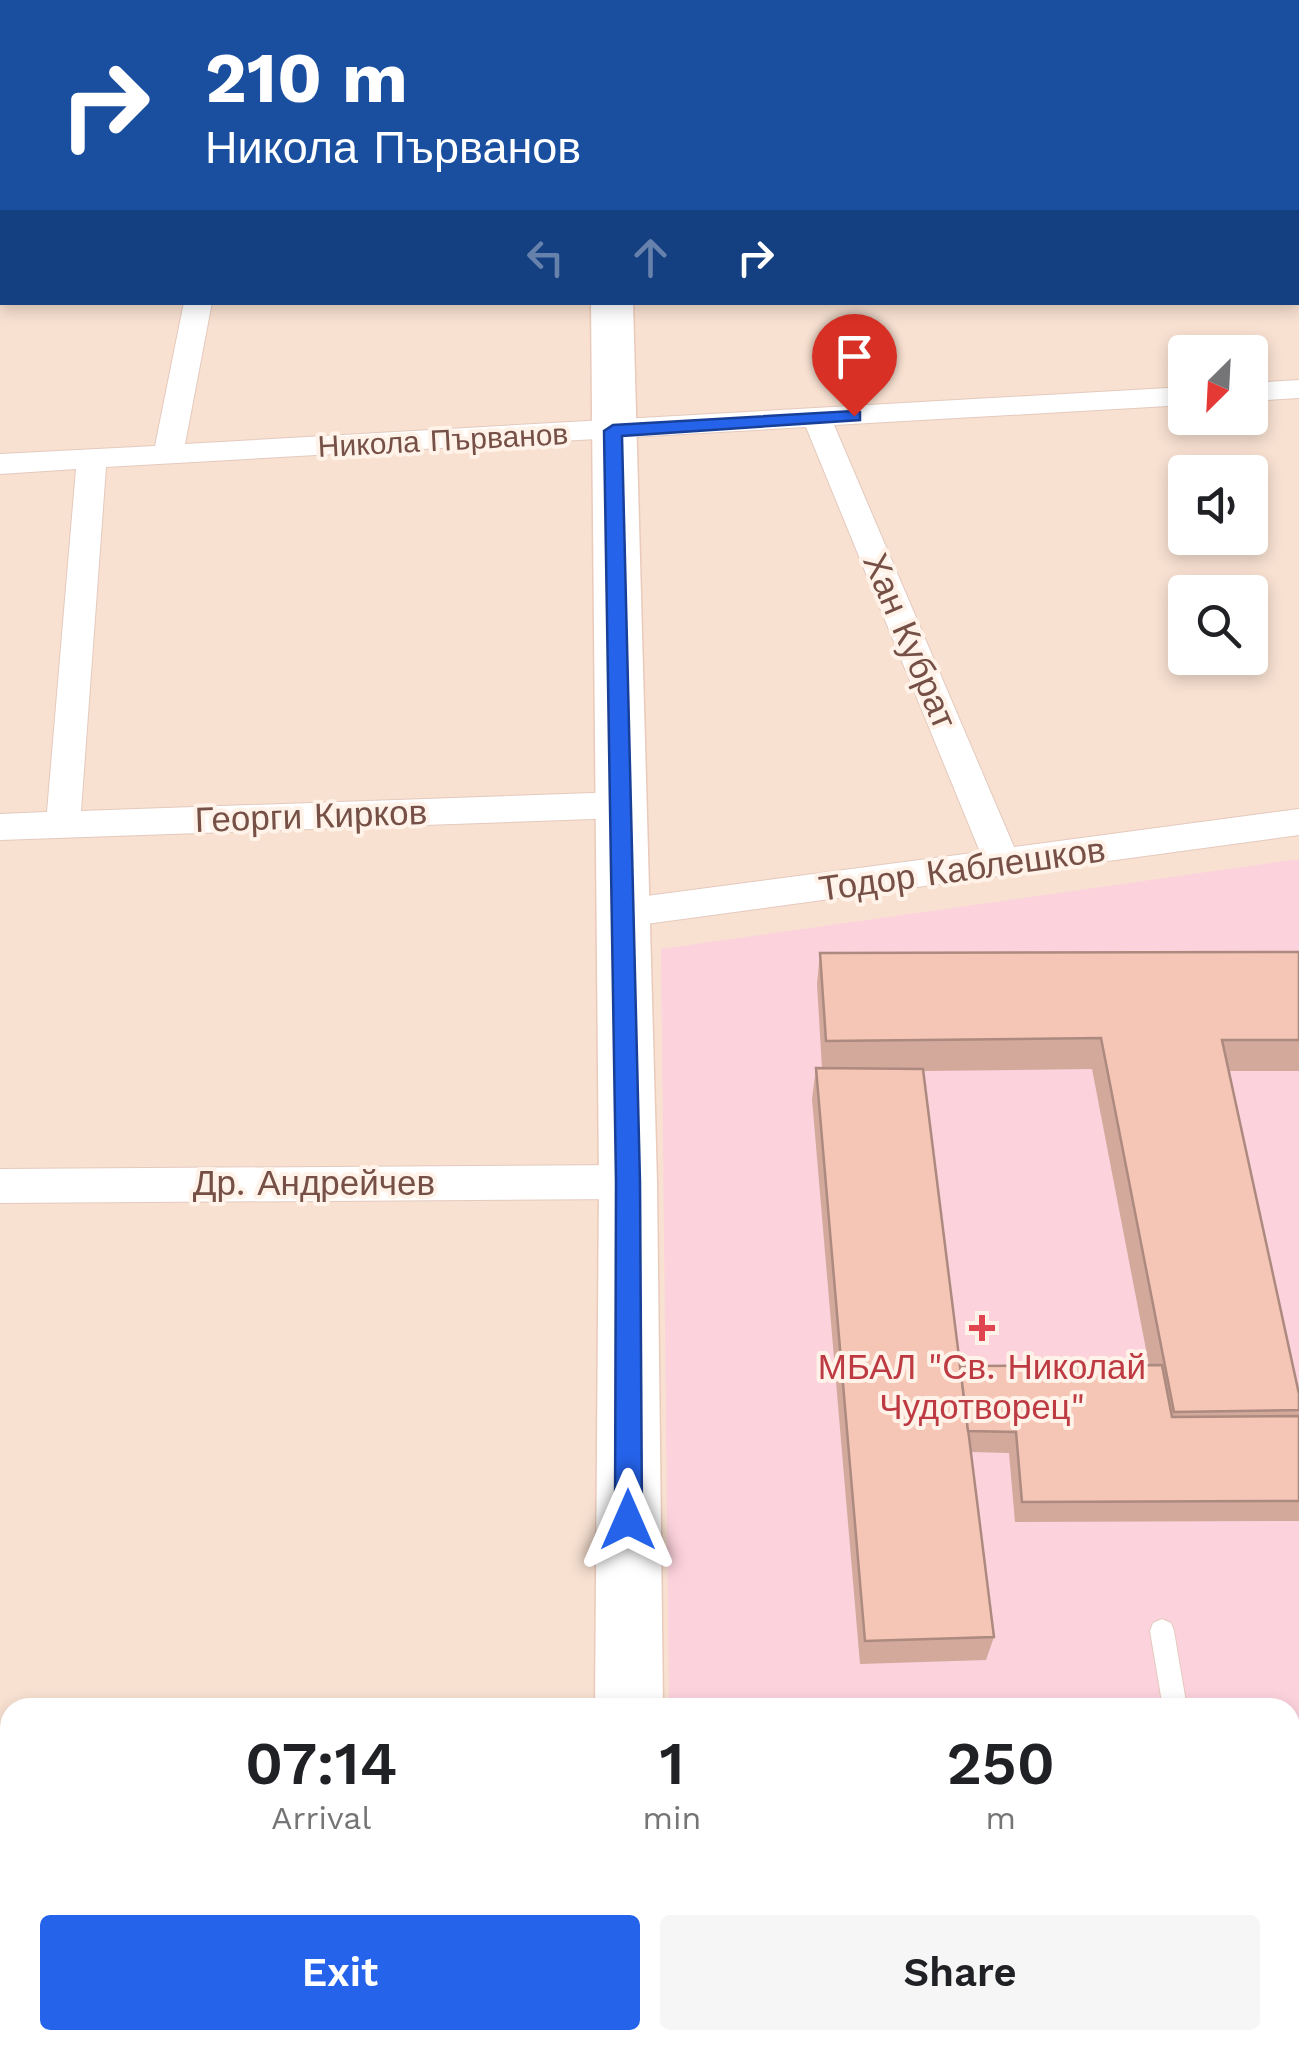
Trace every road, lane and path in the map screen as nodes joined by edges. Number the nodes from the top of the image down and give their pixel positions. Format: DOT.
graph roads {
  1 [pos="197,305"];
  2 [pos="612,305"];
  3 [pos="1299,389"];
  4 [pos="1268,391"];
  5 [pos="1168,397"];
  6 [pos="817,418"];
  7 [pos="613,431"];
  8 [pos="168,456"];
  9 [pos="92,459"];
  10 [pos="0,464"];
  11 [pos="622,805"];
  12 [pos="1299,822"];
  13 [pos="63,824"];
  14 [pos="0,827"];
  15 [pos="1003,864"];
  16 [pos="624,913"];
  17 [pos="628,1182"];
  18 [pos="0,1186"];
  19 [pos="1162,1631"];
  20 [pos="629,1698"];
  21 [pos="1172,1698"];
  1 -- 8 [label="street"];
  2 -- 7 [label="street"];
  3 -- 4 [label="street"];
  5 -- 6 [label="street, Никола Първанов"];
  6 -- 7 [label="street, Никола Първанов"];
  6 -- 15 [label="street, Хан Кубрат"];
  7 -- 8 [label="street, Никола Първанов"];
  7 -- 11 [label="street"];
  8 -- 9 [label="street, Никола Първанов"];
  9 -- 10 [label="street, Никола Първанов"];
  9 -- 13 [label="street"];
  11 -- 13 [label="street, Георги Кирков"];
  11 -- 16 [label="street"];
  12 -- 15 [label="street, Тодор Каблешков"];
  13 -- 14 [label="street, Георги Кирков"];
  15 -- 16 [label="street, Тодор Каблешков"];
  16 -- 17 [label="street"];
  17 -- 18 [label="street, Др. Андрейчев"];
  17 -- 20 [label="street"];
  19 -- 21 [label="lane"];
}
